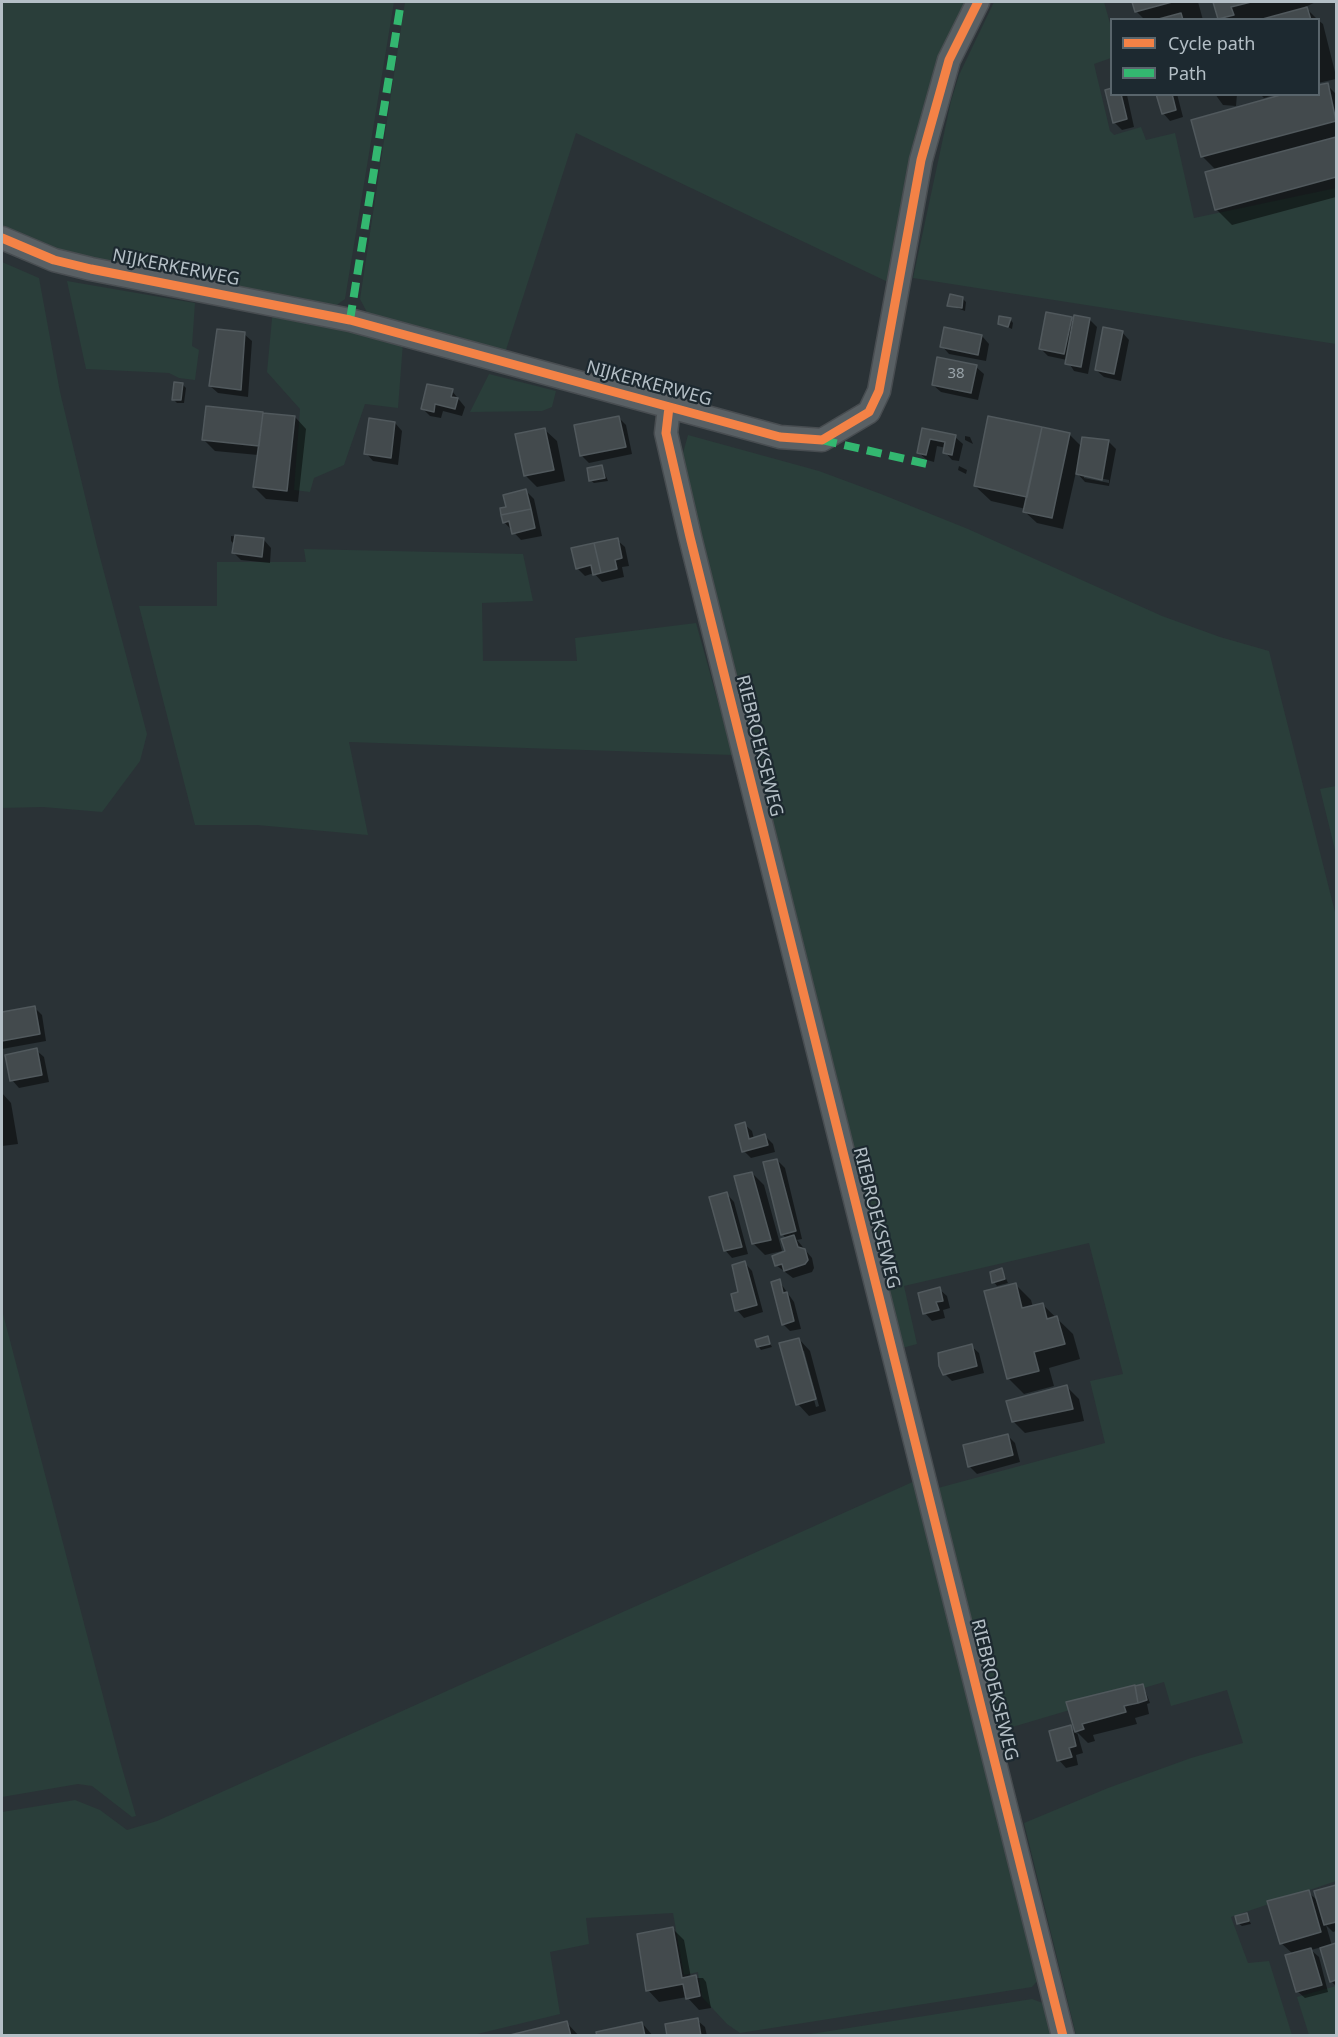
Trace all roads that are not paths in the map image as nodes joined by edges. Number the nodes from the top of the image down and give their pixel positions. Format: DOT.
graph roads {
  1 [pos="978,2"];
  2 [pos="2,238"];
  3 [pos="669,407"];
  4 [pos="1063,2036"];
  1 -- 3 [label="street, NIJKERKERWEG"];
  2 -- 3 [label="street, NIJKERKERWEG"];
  3 -- 4 [label="street, RIEBROEKSEWEG"];
}
